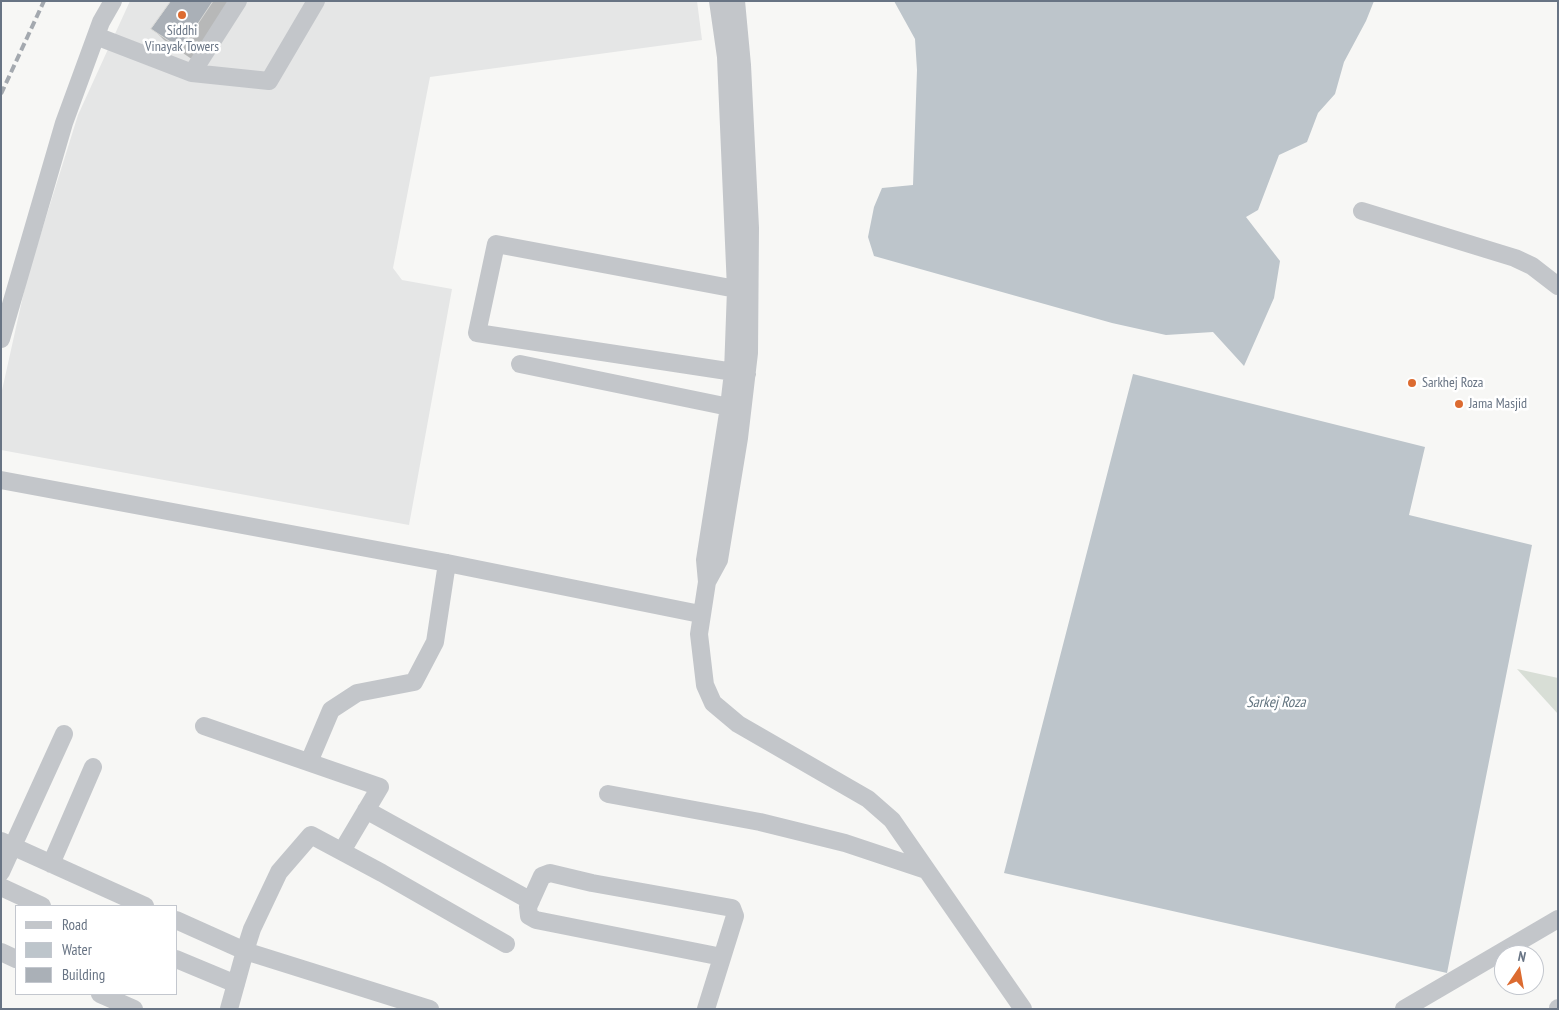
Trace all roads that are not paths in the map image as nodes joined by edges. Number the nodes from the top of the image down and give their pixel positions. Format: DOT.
graph roads {
  1 [pos="113,1"];
  2 [pos="238,1"];
  3 [pos="316,1"];
  4 [pos="727,3"];
  5 [pos="96,36"];
  6 [pos="192,73"];
  7 [pos="1362,211"];
  8 [pos="742,219"];
  9 [pos="1558,286"];
  10 [pos="736,289"];
  11 [pos="1,339"];
  12 [pos="520,364"];
  13 [pos="740,373"];
  14 [pos="730,407"];
  15 [pos="1,480"];
  16 [pos="723,489"];
  17 [pos="447,563"];
  18 [pos="700,614"];
  19 [pos="204,726"];
  20 [pos="64,734"];
  21 [pos="309,762"];
  22 [pos="93,768"];
  23 [pos="608,794"];
  24 [pos="366,810"];
  25 [pos="7,844"];
  26 [pos="342,851"];
  27 [pos="51,864"];
  28 [pos="926,870"];
  29 [pos="1,872"];
  30 [pos="1,887"];
  31 [pos="531,901"];
  32 [pos="40,905"];
  33 [pos="143,905"];
  34 [pos="1558,919"];
  35 [pos="178,921"];
  36 [pos="506,944"];
  37 [pos="245,951"];
  38 [pos="1,952"];
  39 [pos="722,957"];
  40 [pos="15,959"];
  41 [pos="178,960"];
  42 [pos="236,984"];
  43 [pos="102,995"];
  44 [pos="232,1008"];
  45 [pos="134,1009"];
  46 [pos="430,1009"];
  47 [pos="706,1009"];
  48 [pos="1023,1009"];
  49 [pos="1404,1009"];
  1 -- 5 [label="street"];
  2 -- 6 [label="street"];
  3 -- 6 [label="street"];
  4 -- 8 [label="street"];
  5 -- 6 [label="street"];
  5 -- 11 [label="street"];
  7 -- 9 [label="street"];
  8 -- 10 [label="street"];
  8 -- 13 [label="street"];
  10 -- 13 [label="street"];
  10 -- 13 [label="street"];
  12 -- 14 [label="street"];
  13 -- 14 [label="street"];
  13 -- 16 [label="street"];
  14 -- 16 [label="street"];
  15 -- 17 [label="street"];
  16 -- 18 [label="street"];
  17 -- 18 [label="street"];
  17 -- 21 [label="street"];
  18 -- 28 [label="street"];
  19 -- 21 [label="street"];
  20 -- 25 [label="street"];
  21 -- 24 [label="street"];
  22 -- 27 [label="street"];
  23 -- 28 [label="street"];
  24 -- 26 [label="street"];
  24 -- 31 [label="street"];
  25 -- 27 [label="street"];
  25 -- 29 [label="street"];
  26 -- 36 [label="street"];
  26 -- 37 [label="street"];
  27 -- 33 [label="street"];
  28 -- 48 [label="street"];
  30 -- 32 [label="street"];
  31 -- 39 [label="street"];
  31 -- 39 [label="street"];
  34 -- 49 [label="street"];
  35 -- 37 [label="street"];
  37 -- 42 [label="street"];
  37 -- 46 [label="street"];
  38 -- 40 [label="street"];
  39 -- 47 [label="street"];
  41 -- 42 [label="street"];
  42 -- 44 [label="street"];
  43 -- 45 [label="street"];
}
